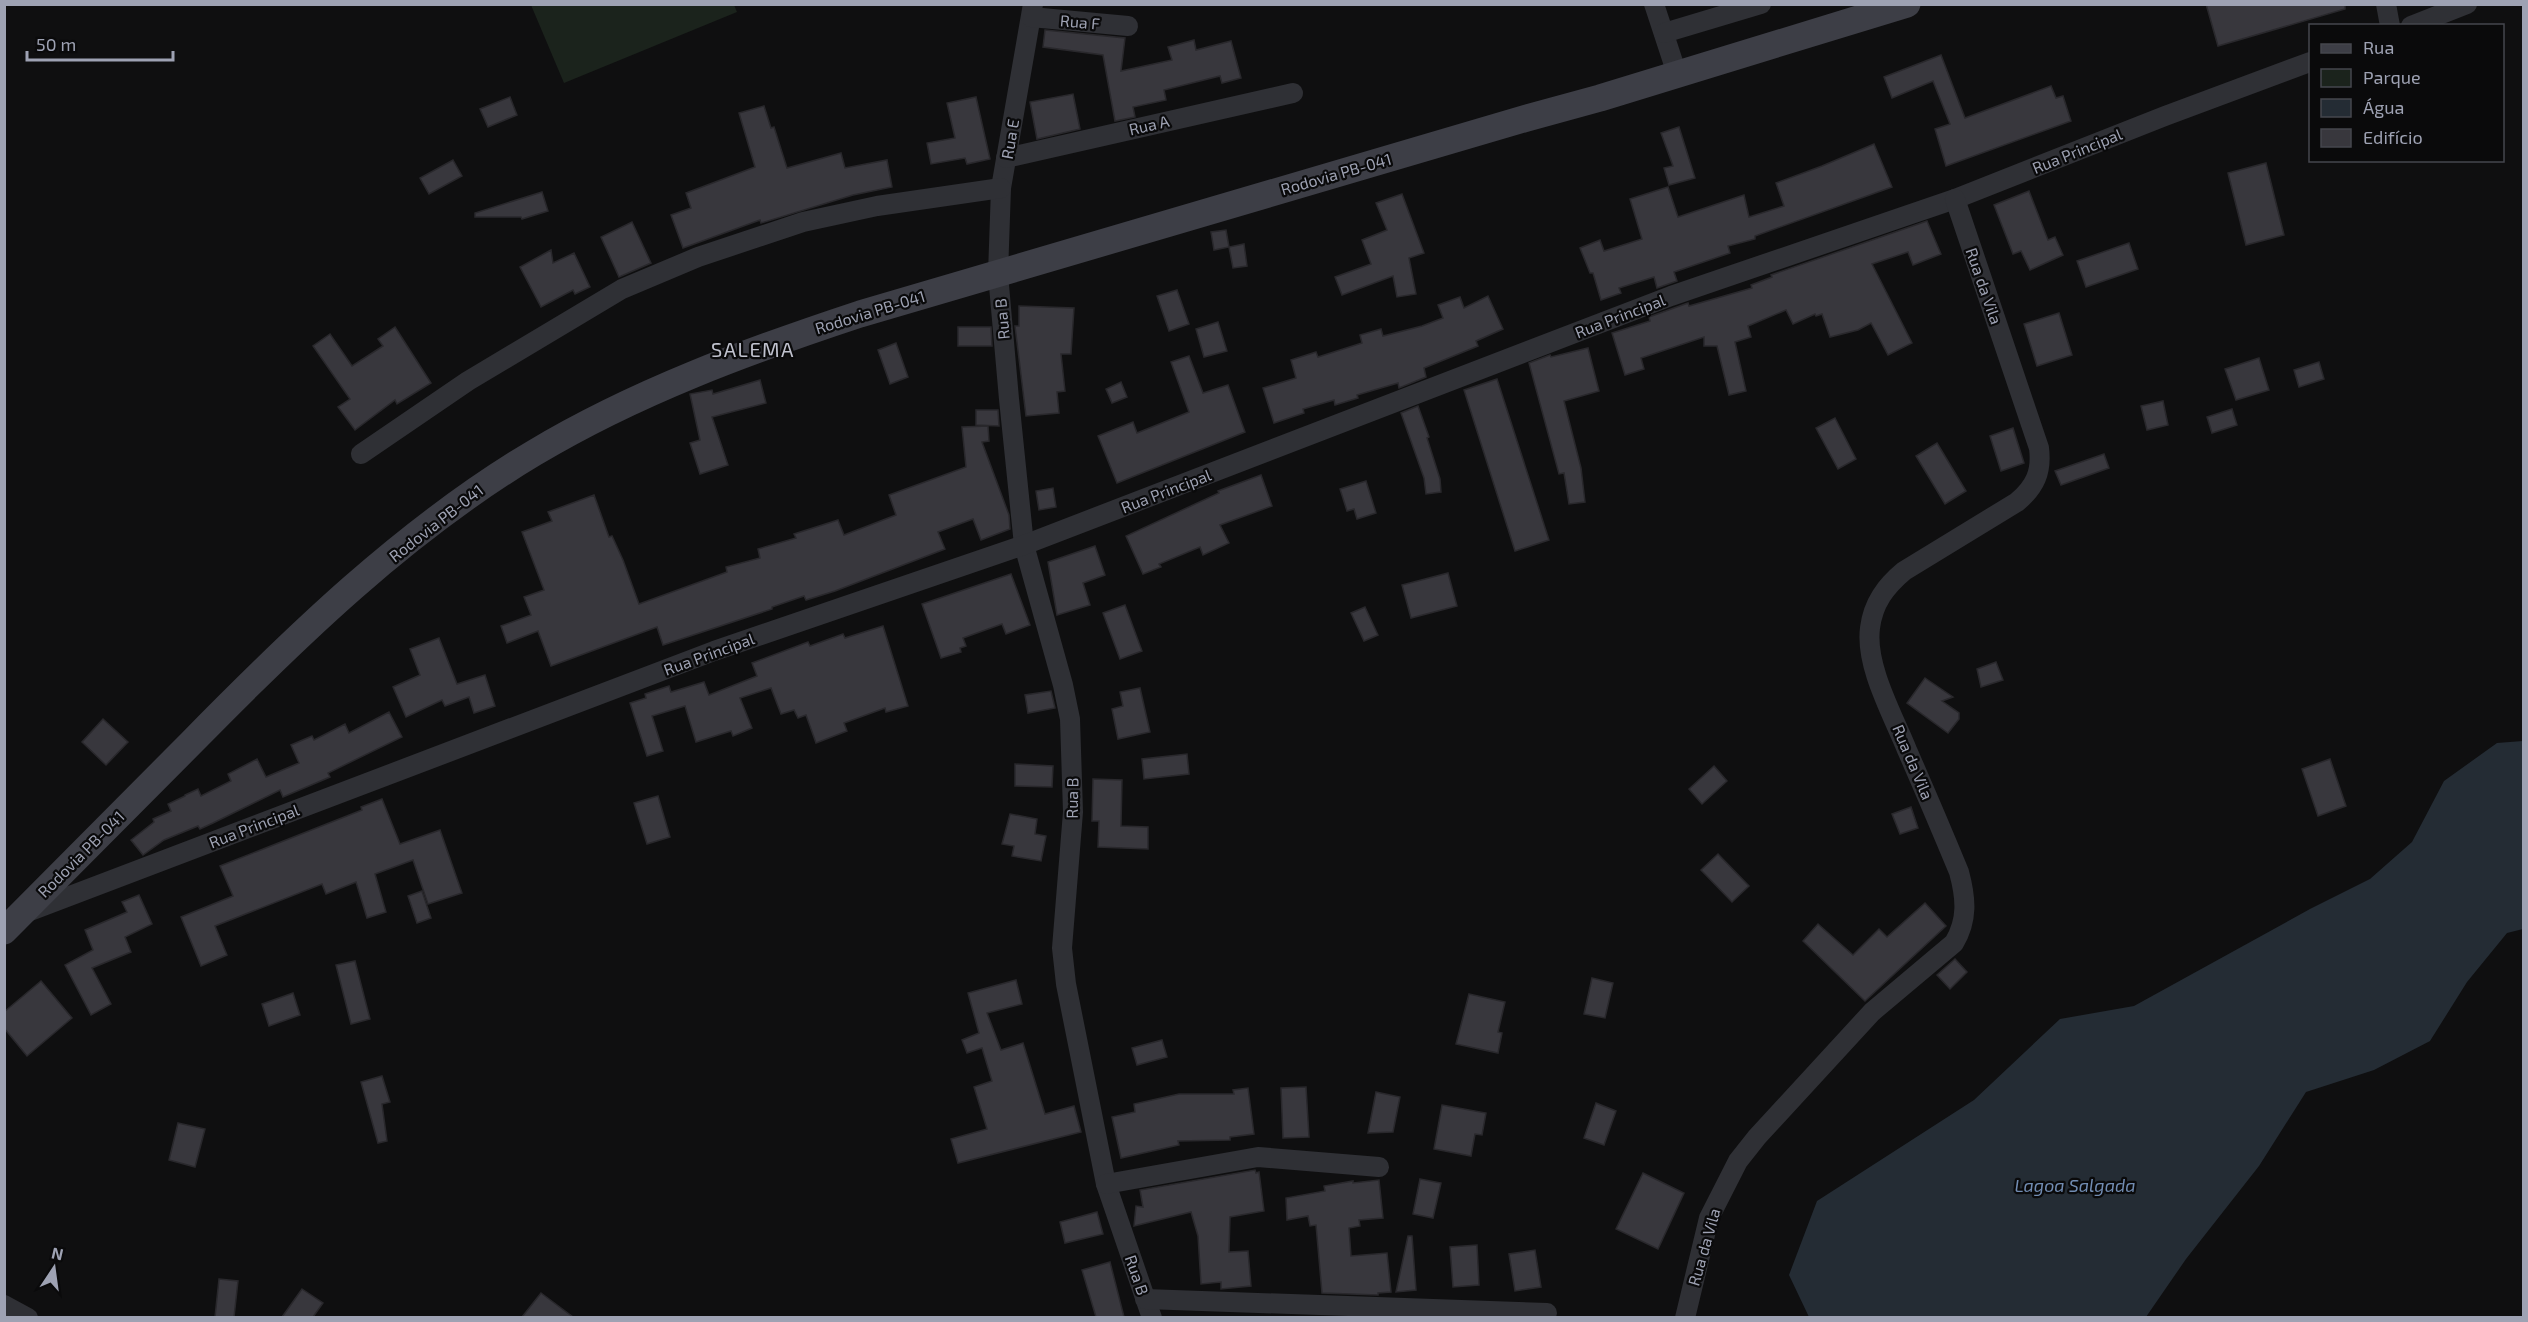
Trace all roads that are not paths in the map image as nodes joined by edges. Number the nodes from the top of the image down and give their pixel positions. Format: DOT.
graph roads {
  1 [pos="1654,4"];
  2 [pos="1761,4"];
  3 [pos="1907,4"];
  4 [pos="2386,4"];
  5 [pos="2468,4"];
  6 [pos="1032,11"];
  7 [pos="2390,24"];
  8 [pos="2416,24"];
  9 [pos="1128,26"];
  10 [pos="1664,33"];
  11 [pos="2309,62"];
  12 [pos="1677,74"];
  13 [pos="1293,93"];
  14 [pos="1006,159"];
  15 [pos="1001,188"];
  16 [pos="1955,199"];
  17 [pos="998,274"];
  18 [pos="361,454"];
  19 [pos="1024,545"];
  20 [pos="13,923"];
  21 [pos="1379,1167"];
  22 [pos="1106,1184"];
  23 [pos="4,1305"];
  24 [pos="1148,1308"];
  25 [pos="1547,1313"];
  26 [pos="28,1317"];
  27 [pos="1684,1317"];
  1 -- 10 [label="street"];
  2 -- 10 [label="street"];
  3 -- 12 [label="main road, Rodovia PB-041"];
  4 -- 7 [label="street"];
  5 -- 8 [label="street"];
  6 -- 9 [label="street, Rua F"];
  6 -- 14 [label="street, Rua E"];
  10 -- 12 [label="street"];
  11 -- 16 [label="street, Rua Principal"];
  12 -- 17 [label="main road, Rodovia PB-041"];
  13 -- 14 [label="street, Rua A"];
  14 -- 15 [label="street, Rua E"];
  15 -- 17 [label="street, Rua E"];
  15 -- 18 [label="street"];
  16 -- 19 [label="street, Rua Principal"];
  16 -- 27 [label="street, Rua da Vila"];
  17 -- 19 [label="street, Rua B"];
  17 -- 20 [label="main road, Rodovia PB-041"];
  19 -- 20 [label="street, Rua Principal"];
  19 -- 22 [label="street, Rua B"];
  21 -- 22 [label="street"];
  22 -- 24 [label="street, Rua B"];
  23 -- 26 [label="street"];
  24 -- 25 [label="street"];
}
